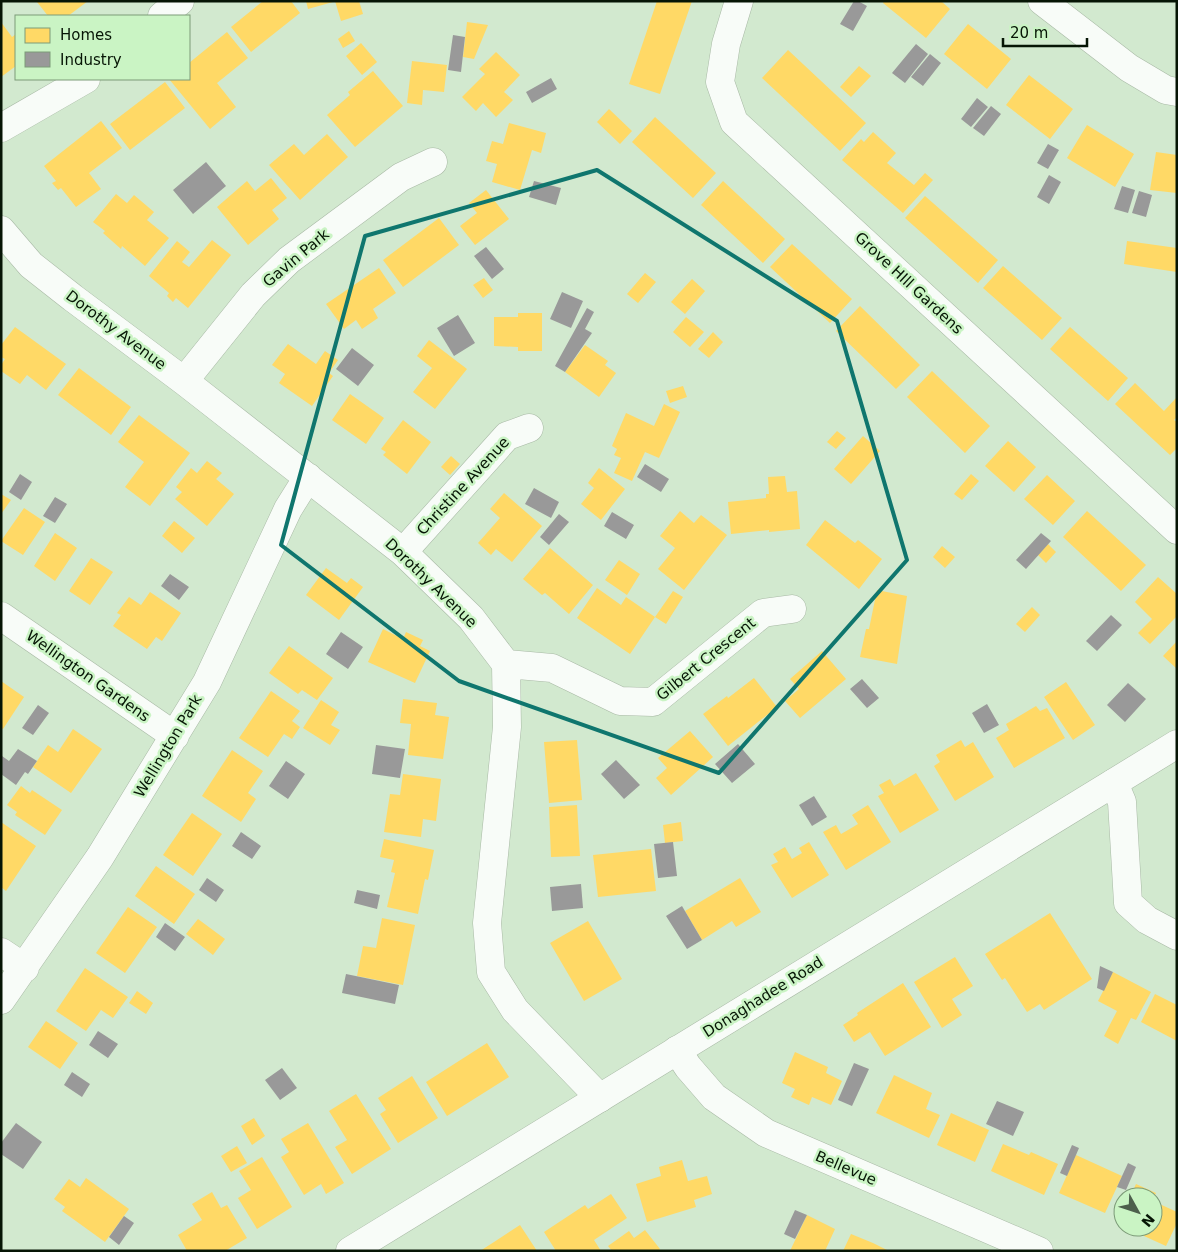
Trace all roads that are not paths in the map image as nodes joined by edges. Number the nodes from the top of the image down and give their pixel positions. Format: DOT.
graph roads {
  1 [pos="180,1"];
  2 [pos="740,1"];
  3 [pos="1042,1"];
  4 [pos="163,15"];
  5 [pos="84,80"];
  6 [pos="1177,92"];
  7 [pos="1,128"];
  8 [pos="433,162"];
  9 [pos="1,230"];
  10 [pos="184,381"];
  11 [pos="529,428"];
  12 [pos="308,477"];
  13 [pos="1177,530"];
  14 [pos="403,552"];
  15 [pos="792,609"];
  16 [pos="1,616"];
  17 [pos="506,664"];
  18 [pos="176,736"];
  19 [pos="1177,744"];
  20 [pos="1114,782"];
  21 [pos="1177,936"];
  22 [pos="1,952"];
  23 [pos="25,968"];
  24 [pos="1,1000"];
  25 [pos="678,1050"];
  26 [pos="600,1098"];
  27 [pos="350,1251"];
  28 [pos="1040,1251"];
  1 -- 4 [label="street"];
  2 -- 13 [label="street, Grove HIll Gardens"];
  3 -- 6 [label="street"];
  5 -- 7 [label="street"];
  8 -- 10 [label="street, Gavin Park"];
  9 -- 10 [label="street, Dorothy Avenue"];
  10 -- 12 [label="street, Dorothy Avenue"];
  11 -- 14 [label="street, Christine Avenue"];
  12 -- 14 [label="street, Dorothy Avenue"];
  12 -- 18 [label="street, Wellington Park"];
  14 -- 17 [label="street, Dorothy Avenue"];
  15 -- 17 [label="street, Gilbert Crescent"];
  16 -- 18 [label="street, Wellington Gardens"];
  17 -- 26 [label="street"];
  18 -- 23 [label="street, Wellington Park"];
  19 -- 20 [label="street, Donaghadee Road"];
  20 -- 21 [label="street"];
  20 -- 25 [label="street, Donaghadee Road"];
  22 -- 23 [label="street"];
  23 -- 24 [label="street, Wellington Park"];
  25 -- 26 [label="street, Donaghadee Road"];
  25 -- 28 [label="street, Bellevue"];
  26 -- 27 [label="street, Donaghadee Road"];
}
